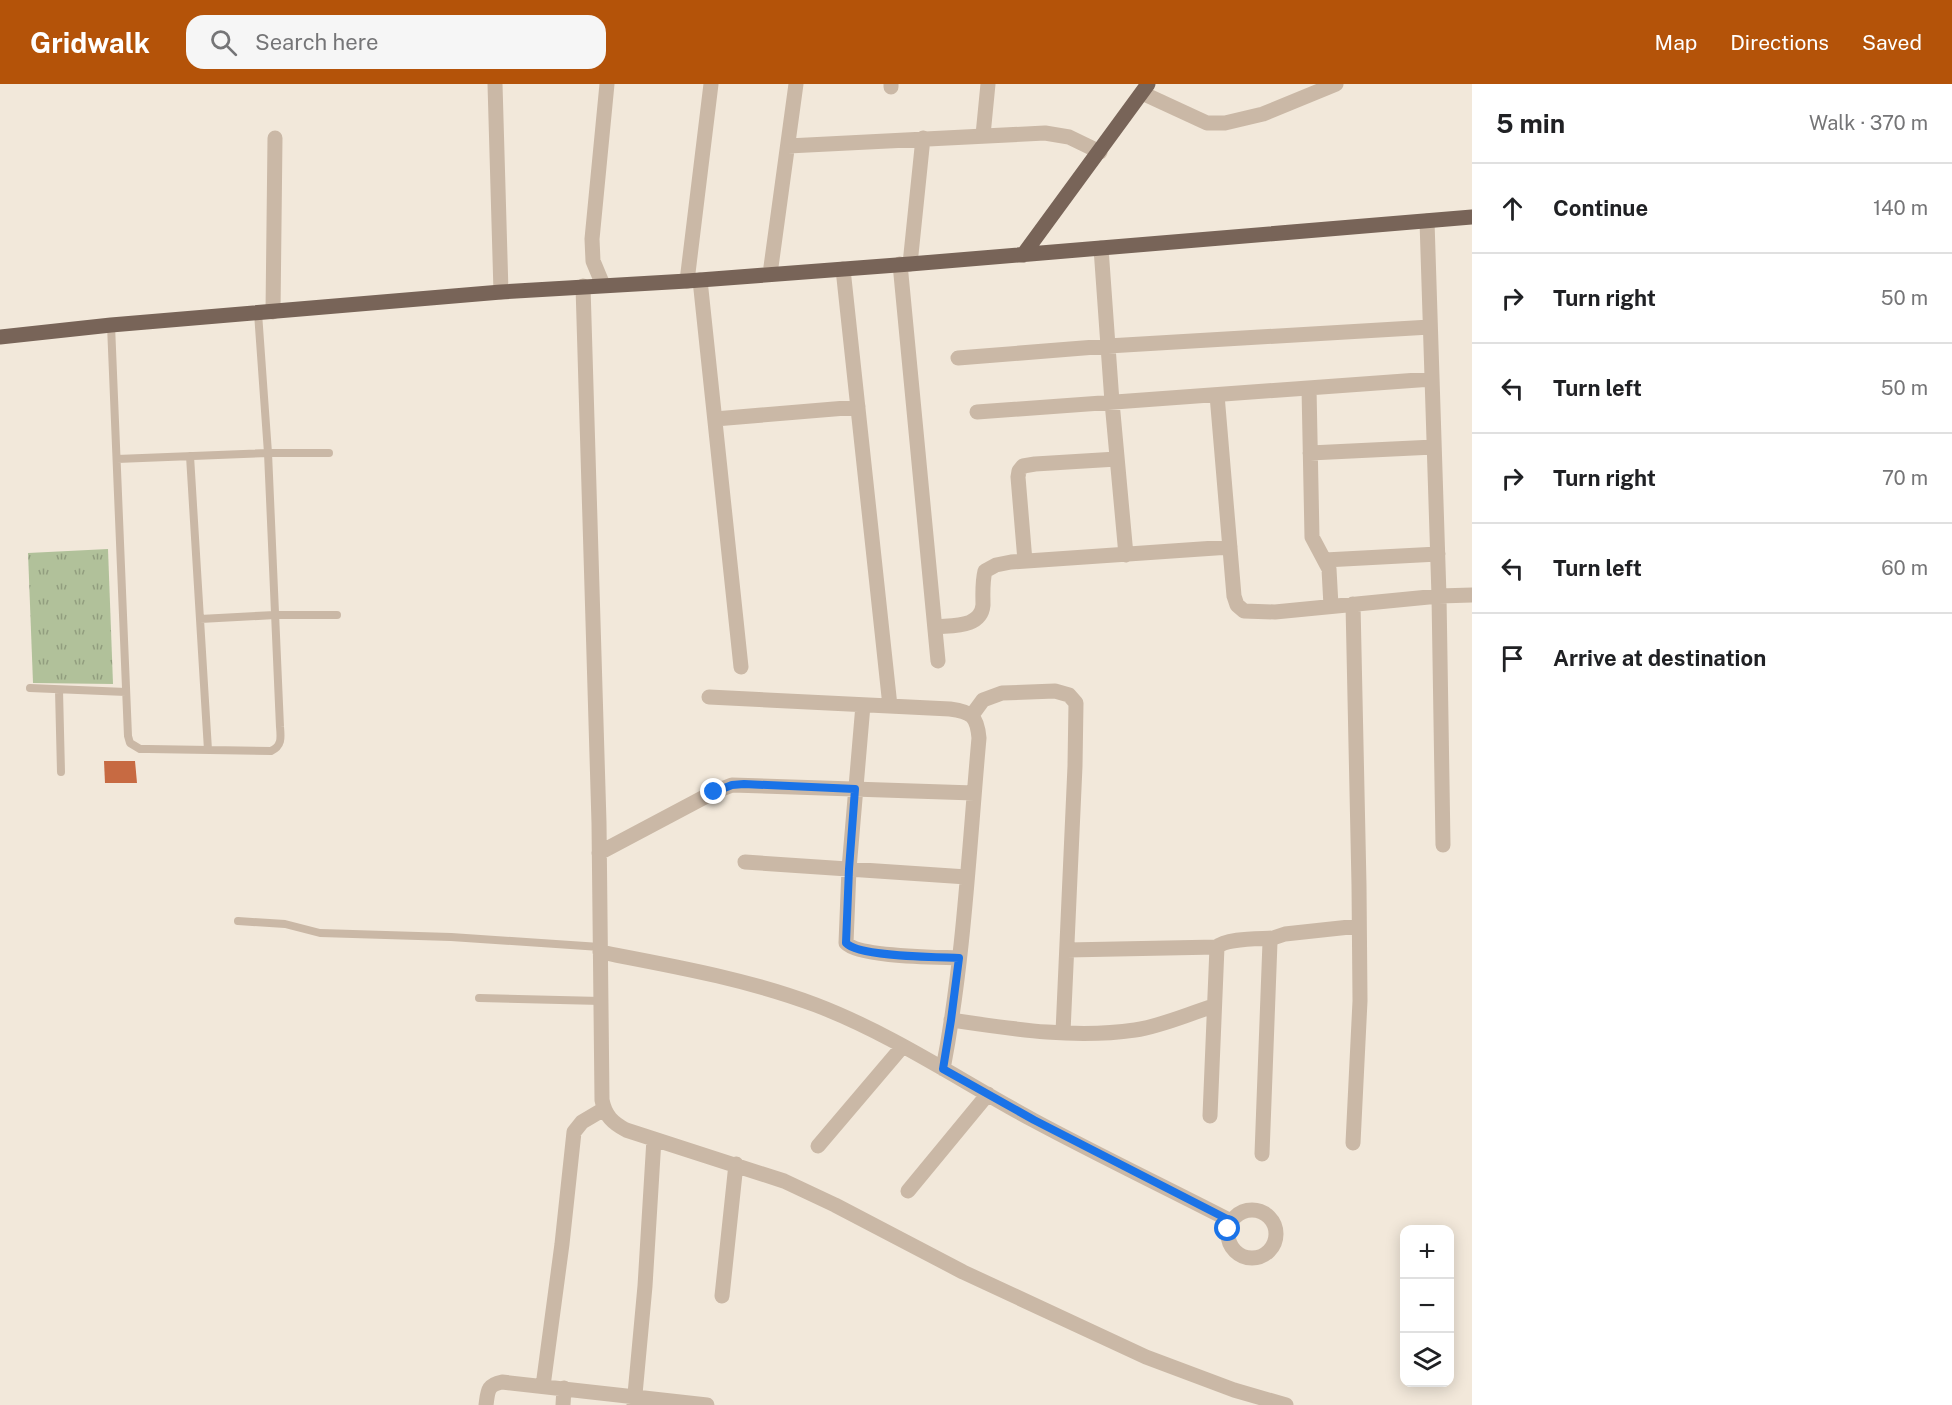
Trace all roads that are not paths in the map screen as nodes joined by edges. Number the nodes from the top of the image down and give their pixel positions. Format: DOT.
graph roads {
  1 [pos="495,84"];
  2 [pos="607,84"];
  3 [pos="711,84"];
  4 [pos="796,84"];
  5 [pos="988,84"];
  6 [pos="1336,84"];
  7 [pos="1145,88"];
  8 [pos="983,135"];
  9 [pos="275,138"];
  10 [pos="923,138"];
  11 [pos="788,146"];
  12 [pos="1100,152"];
  13 [pos="1472,217"];
  14 [pos="1427,221"];
  15 [pos="1101,248"];
  16 [pos="1023,255"];
  17 [pos="905,264"];
  18 [pos="843,269"];
  19 [pos="770,274"];
  20 [pos="693,280"];
  21 [pos="603,285"];
  22 [pos="583,286"];
  23 [pos="501,292"];
  24 [pos="266,313"];
  25 [pos="111,325"];
  26 [pos="1430,327"];
  27 [pos="0,338"];
  28 [pos="1108,346"];
  29 [pos="958,358"];
  30 [pos="1432,379"];
  31 [pos="1310,388"];
  32 [pos="1217,395"];
  33 [pos="1112,402"];
  34 [pos="858,407"];
  35 [pos="977,412"];
  36 [pos="715,419"];
  37 [pos="1434,447"];
  38 [pos="267,453"];
  39 [pos="329,453"];
  40 [pos="1310,453"];
  41 [pos="189,456"];
  42 [pos="117,459"];
  43 [pos="1117,459"];
  44 [pos="1230,547"];
  45 [pos="1438,554"];
  46 [pos="1126,555"];
  47 [pos="1325,560"];
  48 [pos="1025,561"];
  49 [pos="1472,595"];
  50 [pos="1439,596"];
  51 [pos="1353,604"];
  52 [pos="1331,606"];
  53 [pos="275,615"];
  54 [pos="337,615"];
  55 [pos="200,618"];
  56 [pos="935,627"];
  57 [pos="938,661"];
  58 [pos="741,667"];
  59 [pos="30,688"];
  60 [pos="59,690"];
  61 [pos="126,692"];
  62 [pos="709,697"];
  63 [pos="863,705"];
  64 [pos="890,706"];
  65 [pos="972,715"];
  66 [pos="208,750"];
  67 [pos="61,772"];
  68 [pos="855,789"];
  69 [pos="974,793"];
  70 [pos="1443,845"];
  71 [pos="599,853"];
  72 [pos="745,862"];
  73 [pos="849,869"];
  74 [pos="967,877"];
  75 [pos="238,921"];
  76 [pos="1359,926"];
  77 [pos="1274,938"];
  78 [pos="1217,947"];
  79 [pos="600,950"];
  80 [pos="1067,950"];
  81 [pos="959,958"];
  82 [pos="479,998"];
  83 [pos="601,1001"];
  84 [pos="1214,1006"];
  85 [pos="951,1020"];
  86 [pos="1063,1032"];
  87 [pos="903,1046"];
  88 [pos="943,1069"];
  89 [pos="988,1094"];
  90 [pos="604,1109"];
  91 [pos="1209,1116"];
  92 [pos="654,1139"];
  93 [pos="1353,1143"];
  94 [pos="818,1146"];
  95 [pos="1262,1154"];
  96 [pos="736,1164"];
  97 [pos="908,1191"];
  98 [pos="1231,1221"];
  99 [pos="722,1296"];
  100 [pos="543,1386"];
  101 [pos="564,1388"];
  102 [pos="634,1400"];
  103 [pos="486,1405"];
  104 [pos="563,1405"];
  105 [pos="707,1405"];
  106 [pos="1286,1405"];
  1 -- 23 [label="street"];
  2 -- 21 [label="street"];
  3 -- 20 [label="street"];
  4 -- 11 [label="street"];
  5 -- 8 [label="street"];
  6 -- 7 [label="street"];
  7 -- 12 [label="main road"];
  8 -- 10 [label="street"];
  8 -- 12 [label="street"];
  9 -- 24 [label="street"];
  10 -- 11 [label="street"];
  10 -- 17 [label="street"];
  11 -- 19 [label="street"];
  12 -- 16 [label="main road"];
  13 -- 14 [label="main road"];
  14 -- 15 [label="main road"];
  14 -- 26 [label="street"];
  15 -- 16 [label="main road"];
  15 -- 28 [label="street"];
  16 -- 17 [label="main road"];
  17 -- 18 [label="main road"];
  17 -- 56 [label="street"];
  18 -- 19 [label="main road"];
  18 -- 34 [label="street"];
  19 -- 20 [label="main road"];
  20 -- 21 [label="main road"];
  20 -- 36 [label="street"];
  21 -- 22 [label="main road"];
  22 -- 23 [label="main road"];
  22 -- 71 [label="street"];
  23 -- 24 [label="main road"];
  24 -- 25 [label="main road"];
  24 -- 38 [label="lane"];
  25 -- 27 [label="main road"];
  25 -- 42 [label="lane"];
  26 -- 28 [label="street"];
  26 -- 30 [label="street"];
  28 -- 29 [label="street"];
  28 -- 33 [label="street"];
  30 -- 31 [label="street"];
  30 -- 37 [label="street"];
  31 -- 32 [label="street"];
  31 -- 40 [label="street"];
  32 -- 33 [label="street"];
  32 -- 44 [label="street"];
  33 -- 35 [label="street"];
  33 -- 43 [label="street"];
  34 -- 36 [label="street"];
  34 -- 64 [label="street"];
  36 -- 58 [label="street"];
  37 -- 40 [label="street"];
  37 -- 45 [label="street"];
  38 -- 39 [label="lane"];
  38 -- 41 [label="lane"];
  38 -- 53 [label="lane"];
  40 -- 47 [label="street"];
  41 -- 42 [label="lane"];
  41 -- 55 [label="lane"];
  42 -- 61 [label="lane"];
  43 -- 46 [label="street"];
  43 -- 48 [label="street"];
  44 -- 46 [label="street"];
  44 -- 52 [label="street"];
  45 -- 47 [label="street"];
  45 -- 50 [label="street"];
  46 -- 48 [label="street"];
  47 -- 52 [label="street"];
  48 -- 56 [label="street"];
  49 -- 50 [label="street"];
  50 -- 51 [label="street"];
  50 -- 70 [label="street"];
  51 -- 52 [label="street"];
  51 -- 76 [label="street"];
  53 -- 54 [label="lane"];
  53 -- 55 [label="lane"];
  53 -- 66 [label="lane"];
  55 -- 66 [label="lane"];
  56 -- 57 [label="street"];
  59 -- 60 [label="lane"];
  60 -- 61 [label="lane"];
  60 -- 67 [label="lane"];
  61 -- 66 [label="lane"];
  62 -- 63 [label="street"];
  63 -- 64 [label="street"];
  63 -- 68 [label="street"];
  64 -- 65 [label="street"];
  65 -- 69 [label="street"];
  65 -- 80 [label="street"];
  68 -- 69 [label="street"];
  68 -- 71 [label="street"];
  68 -- 73 [label="street"];
  69 -- 74 [label="street"];
  71 -- 79 [label="street"];
  72 -- 73 [label="street"];
  73 -- 74 [label="street"];
  73 -- 81 [label="street"];
  74 -- 81 [label="street"];
  75 -- 79 [label="lane"];
  76 -- 77 [label="street"];
  76 -- 93 [label="street"];
  77 -- 78 [label="street"];
  77 -- 95 [label="street"];
  78 -- 80 [label="street"];
  78 -- 84 [label="street"];
  79 -- 83 [label="street"];
  79 -- 87 [label="street"];
  80 -- 86 [label="street"];
  81 -- 85 [label="street"];
  82 -- 83 [label="lane"];
  83 -- 90 [label="street"];
  84 -- 86 [label="street"];
  84 -- 91 [label="street"];
  85 -- 86 [label="street"];
  85 -- 88 [label="street"];
  87 -- 88 [label="street"];
  87 -- 94 [label="street"];
  88 -- 89 [label="street"];
  89 -- 97 [label="street"];
  89 -- 98 [label="street"];
  90 -- 92 [label="street"];
  90 -- 100 [label="street"];
  92 -- 96 [label="street"];
  92 -- 102 [label="street"];
  96 -- 99 [label="street"];
  96 -- 106 [label="street"];
  100 -- 101 [label="street"];
  100 -- 103 [label="street"];
  101 -- 102 [label="street"];
  101 -- 104 [label="street"];
  102 -- 105 [label="street"];
}
